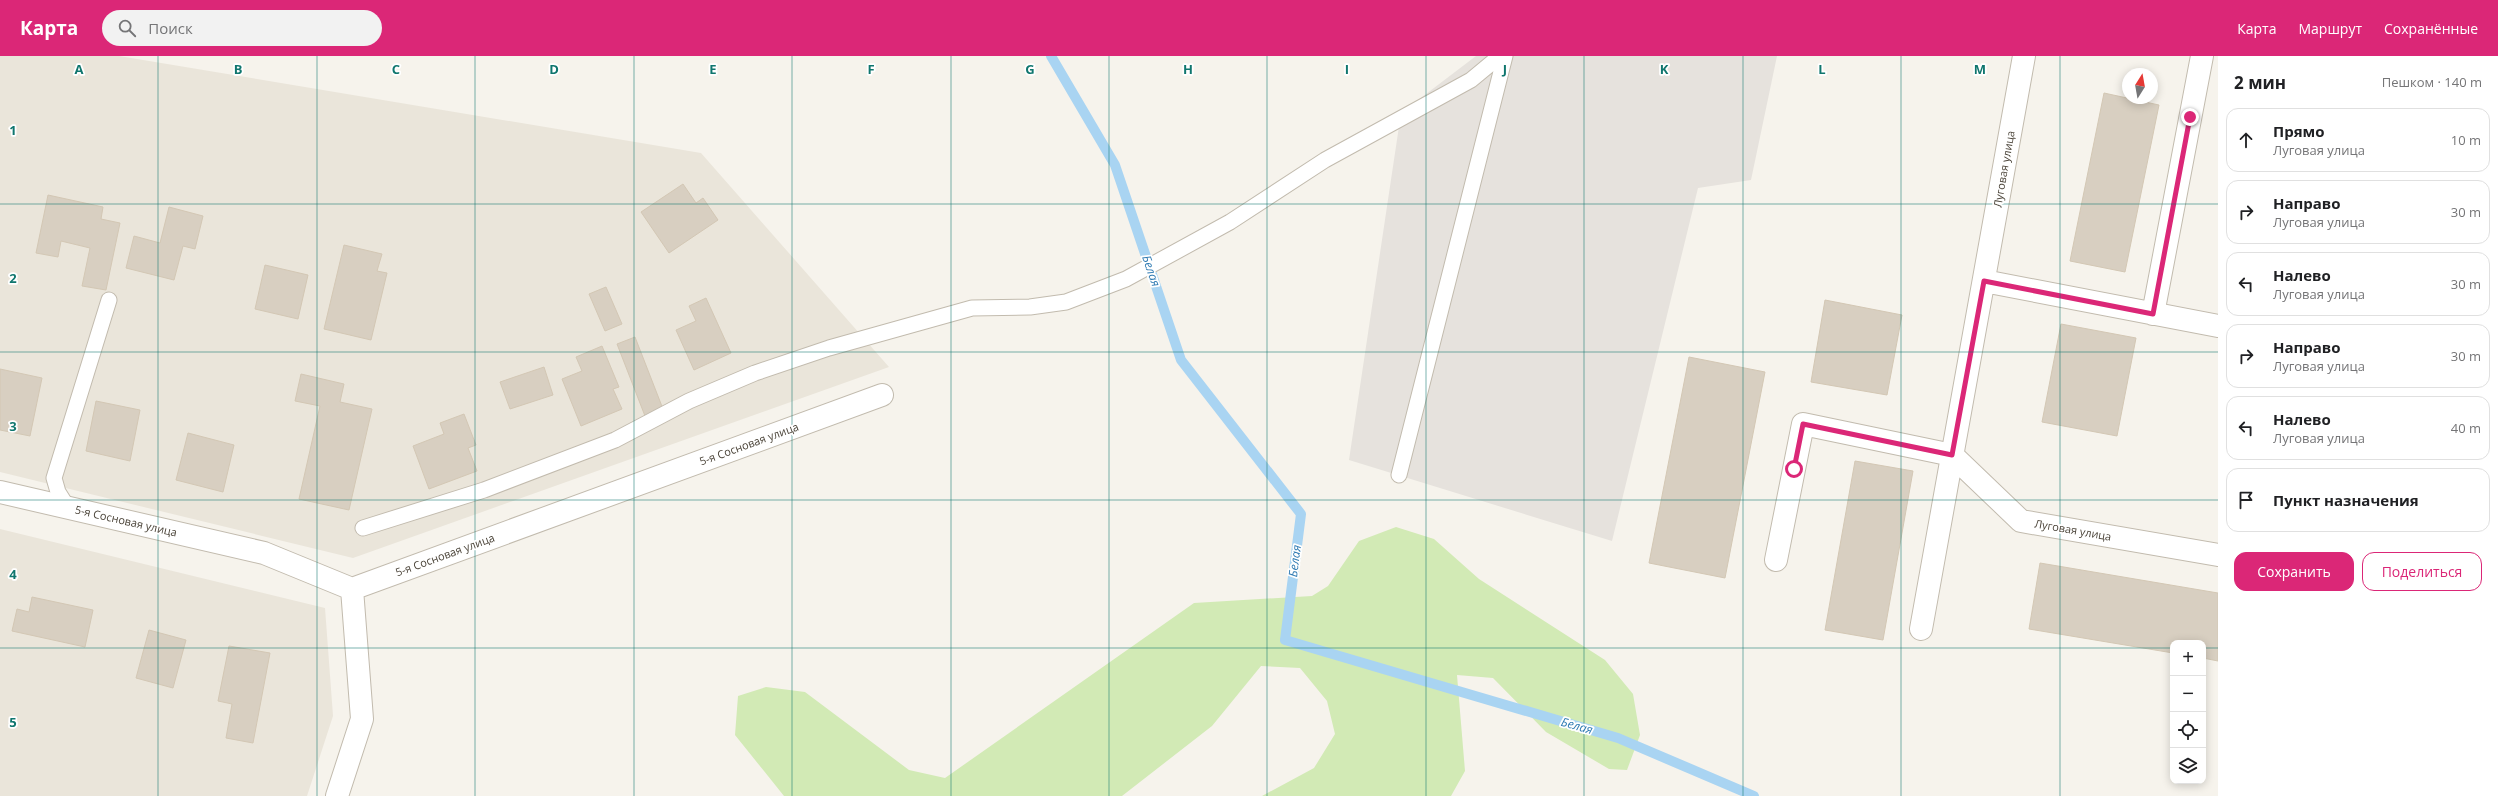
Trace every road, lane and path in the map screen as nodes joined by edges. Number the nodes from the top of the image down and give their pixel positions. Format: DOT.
graph roads {
  1 [pos="1500,56"];
  2 [pos="1505,56"];
  3 [pos="2024,56"];
  4 [pos="2202,56"];
  5 [pos="1984,281"];
  6 [pos="109,300"];
  7 [pos="2153,314"];
  8 [pos="2218,326"];
  9 [pos="882,395"];
  10 [pos="1952,455"];
  11 [pos="1399,475"];
  12 [pos="0,492"];
  13 [pos="68,508"];
  14 [pos="363,528"];
  15 [pos="2218,555"];
  16 [pos="1776,560"];
  17 [pos="352,589"];
  18 [pos="1922,629"];
  19 [pos="337,796"];
  1 -- 14 [label="lane"];
  2 -- 11 [label="lane"];
  3 -- 5 [label="street, Луговая улица"];
  4 -- 7 [label="street"];
  5 -- 7 [label="street"];
  5 -- 10 [label="street, Луговая улица"];
  6 -- 13 [label="lane"];
  7 -- 8 [label="street"];
  9 -- 17 [label="street, 5-я Сосновая улица"];
  10 -- 15 [label="street, Луговая улица"];
  10 -- 16 [label="street"];
  10 -- 18 [label="street, Луговая улица"];
  12 -- 13 [label="street, 5-я Сосновая улица"];
  13 -- 17 [label="street, 5-я Сосновая улица"];
  17 -- 19 [label="street"];
}
